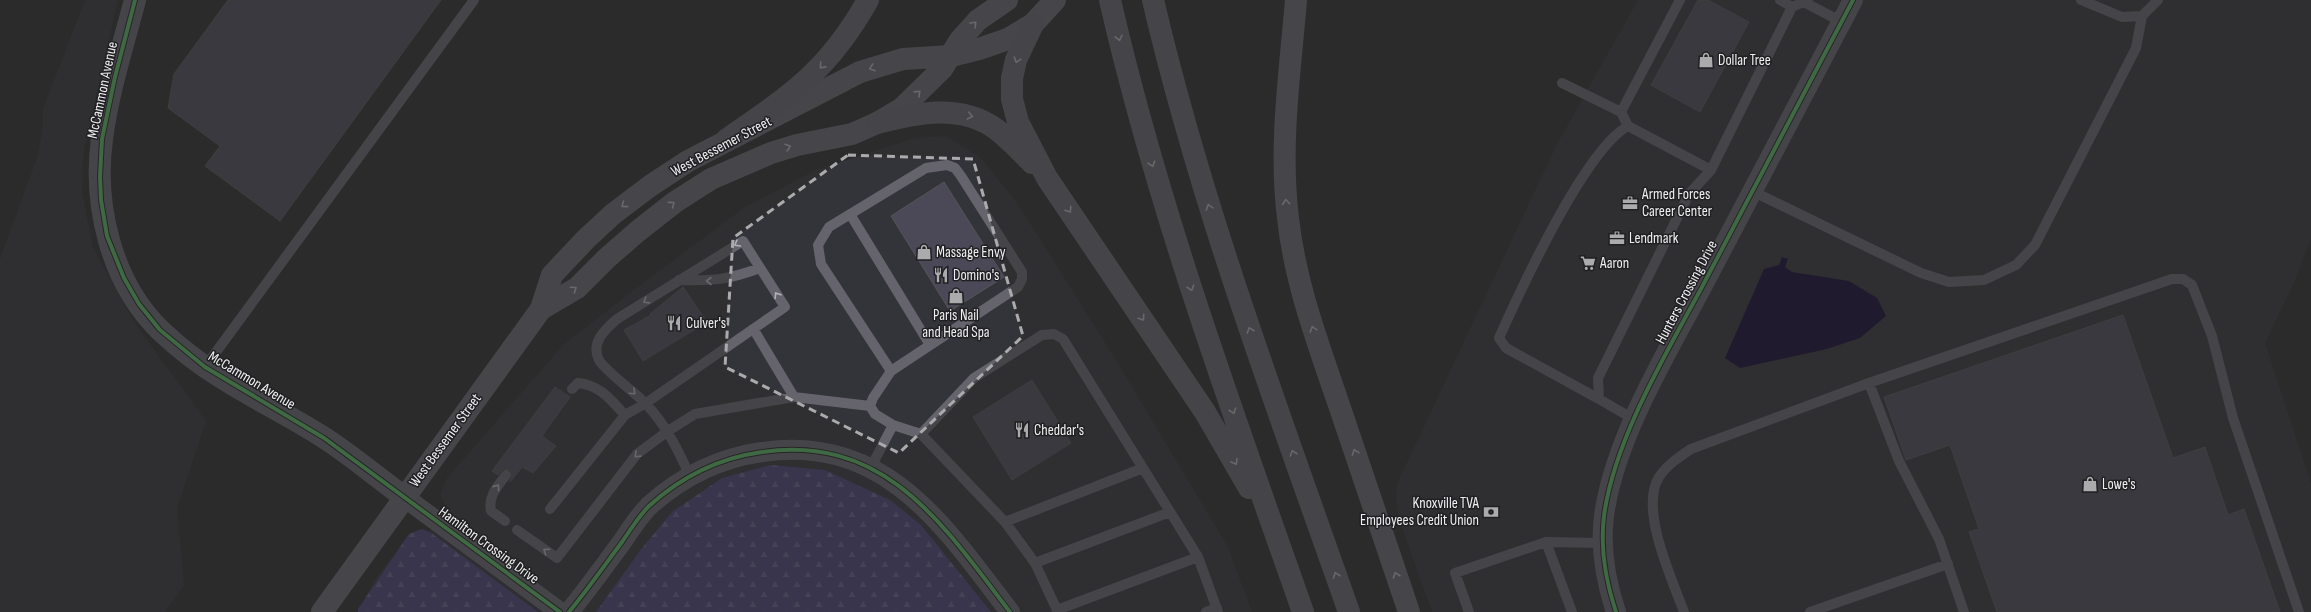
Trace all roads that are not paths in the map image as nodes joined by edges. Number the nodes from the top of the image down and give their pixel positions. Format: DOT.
graph roads {
  1 [pos="135,0"];
  2 [pos="474,0"];
  3 [pos="868,0"];
  4 [pos="1006,0"];
  5 [pos="1055,0"];
  6 [pos="1110,0"];
  7 [pos="1153,0"];
  8 [pos="1296,0"];
  9 [pos="1680,0"];
  10 [pos="1780,0"];
  11 [pos="1853,0"];
  12 [pos="2081,0"];
  13 [pos="2158,0"];
  14 [pos="1806,1"];
  15 [pos="1792,7"];
  16 [pos="2142,16"];
  17 [pos="1842,22"];
  18 [pos="1032,24"];
  19 [pos="951,56"];
  20 [pos="1562,83"];
  21 [pos="1621,112"];
  22 [pos="877,124"];
  23 [pos="1628,126"];
  24 [pos="727,139"];
  25 [pos="1711,170"];
  26 [pos="1047,178"];
  27 [pos="1752,191"];
  28 [pos="850,214"];
  29 [pos="760,268"];
  30 [pos="679,280"];
  31 [pos="541,309"];
  32 [pos="754,330"];
  33 [pos="930,345"];
  34 [pos="205,367"];
  35 [pos="891,371"];
  36 [pos="1869,383"];
  37 [pos="572,389"];
  38 [pos="794,397"];
  39 [pos="1600,399"];
  40 [pos="646,404"];
  41 [pos="870,406"];
  42 [pos="625,415"];
  43 [pos="1635,420"];
  44 [pos="893,425"];
  45 [pos="668,431"];
  46 [pos="921,434"];
  47 [pos="871,467"];
  48 [pos="1143,468"];
  49 [pos="506,475"];
  50 [pos="690,476"];
  51 [pos="404,497"];
  52 [pos="550,509"];
  53 [pos="1170,512"];
  54 [pos="505,521"];
  55 [pos="1005,522"];
  56 [pos="517,530"];
  57 [pos="1278,542"];
  58 [pos="1546,542"];
  59 [pos="1603,543"];
  60 [pos="1198,558"];
  61 [pos="1035,563"];
  62 [pos="1948,564"];
  63 [pos="328,610"];
  64 [pos="1217,610"];
  65 [pos="1056,611"];
  66 [pos="560,612"];
  67 [pos="569,612"];
  68 [pos="1010,612"];
  69 [pos="1206,612"];
  70 [pos="1303,612"];
  71 [pos="1349,612"];
  72 [pos="1409,612"];
  73 [pos="1469,612"];
  74 [pos="1572,612"];
  75 [pos="1616,612"];
  76 [pos="1684,612"];
  77 [pos="1810,612"];
  78 [pos="1964,612"];
  79 [pos="2299,612"];
  1 -- 34 [label="street, McCammon Avenue"];
  2 -- 34 [label="lane"];
  3 -- 24 [label="highway, one-way"];
  19 -- 4 [label="main road, West Bessemer Street, one-way"];
  5 -- 18 [label="main road, West Bessemer Street"];
  6 -- 57 [label="highway, one-way"];
  71 -- 7 [label="highway, one-way"];
  72 -- 8 [label="main road, one-way"];
  9 -- 21 [label="lane"];
  10 -- 15 [label="lane"];
  11 -- 17 [label="street, Hunters Crossing Drive"];
  12 -- 16 [label="lane"];
  13 -- 16 [label="lane"];
  14 -- 15 [label="lane"];
  14 -- 17 [label="lane"];
  15 -- 25 [label="lane"];
  16 -- 27 [label="lane"];
  17 -- 27 [label="street, Hunters Crossing Drive"];
  18 -- 19 [label="main road, West Bessemer Street"];
  18 -- 26 [label="highway, one-way"];
  22 -- 19 [label="main road, West Bessemer Street, one-way"];
  19 -- 24 [label="main road, West Bessemer Street, one-way"];
  20 -- 21 [label="lane"];
  21 -- 23 [label="lane"];
  22 -- 26 [label="highway, one-way"];
  31 -- 22 [label="main road, West Bessemer Street, one-way"];
  23 -- 25 [label="lane"];
  23 -- 39 [label="lane"];
  24 -- 31 [label="main road, West Bessemer Street, one-way"];
  25 -- 39 [label="lane"];
  26 -- 57 [label="highway, one-way"];
  27 -- 43 [label="street, Hunters Crossing Drive"];
  28 -- 33 [label="lane"];
  28 -- 33 [label="lane"];
  28 -- 35 [label="lane"];
  29 -- 30 [label="lane, one-way"];
  29 -- 30 [label="lane, one-way"];
  32 -- 29 [label="lane, one-way"];
  30 -- 40 [label="lane, one-way"];
  31 -- 51 [label="main road, West Bessemer Street"];
  32 -- 38 [label="lane"];
  32 -- 40 [label="lane"];
  33 -- 35 [label="lane"];
  34 -- 51 [label="street, McCammon Avenue"];
  35 -- 41 [label="lane"];
  36 -- 62 [label="lane"];
  36 -- 76 [label="lane"];
  36 -- 79 [label="lane"];
  37 -- 42 [label="lane"];
  38 -- 41 [label="lane"];
  38 -- 45 [label="lane"];
  39 -- 43 [label="lane"];
  40 -- 42 [label="lane"];
  40 -- 45 [label="lane"];
  41 -- 44 [label="lane"];
  42 -- 52 [label="lane"];
  43 -- 59 [label="street, Hunters Crossing Drive"];
  44 -- 46 [label="lane"];
  44 -- 47 [label="lane"];
  45 -- 50 [label="lane"];
  45 -- 56 [label="lane, one-way"];
  46 -- 48 [label="lane"];
  46 -- 55 [label="lane"];
  47 -- 50 [label="street"];
  47 -- 68 [label="street"];
  48 -- 53 [label="lane"];
  48 -- 55 [label="lane"];
  54 -- 49 [label="lane, one-way"];
  50 -- 67 [label="street"];
  51 -- 63 [label="main road, West Bessemer Street"];
  51 -- 66 [label="street, Hamilton Crossing Drive"];
  53 -- 60 [label="lane"];
  53 -- 61 [label="lane"];
  55 -- 61 [label="lane"];
  57 -- 70 [label="highway"];
  58 -- 59 [label="lane"];
  58 -- 73 [label="lane"];
  58 -- 74 [label="lane"];
  59 -- 75 [label="street, Hunters Crossing Drive"];
  60 -- 64 [label="lane"];
  60 -- 65 [label="lane"];
  61 -- 65 [label="lane"];
  62 -- 77 [label="lane"];
  62 -- 78 [label="lane"];
  64 -- 69 [label="lane"];
}
